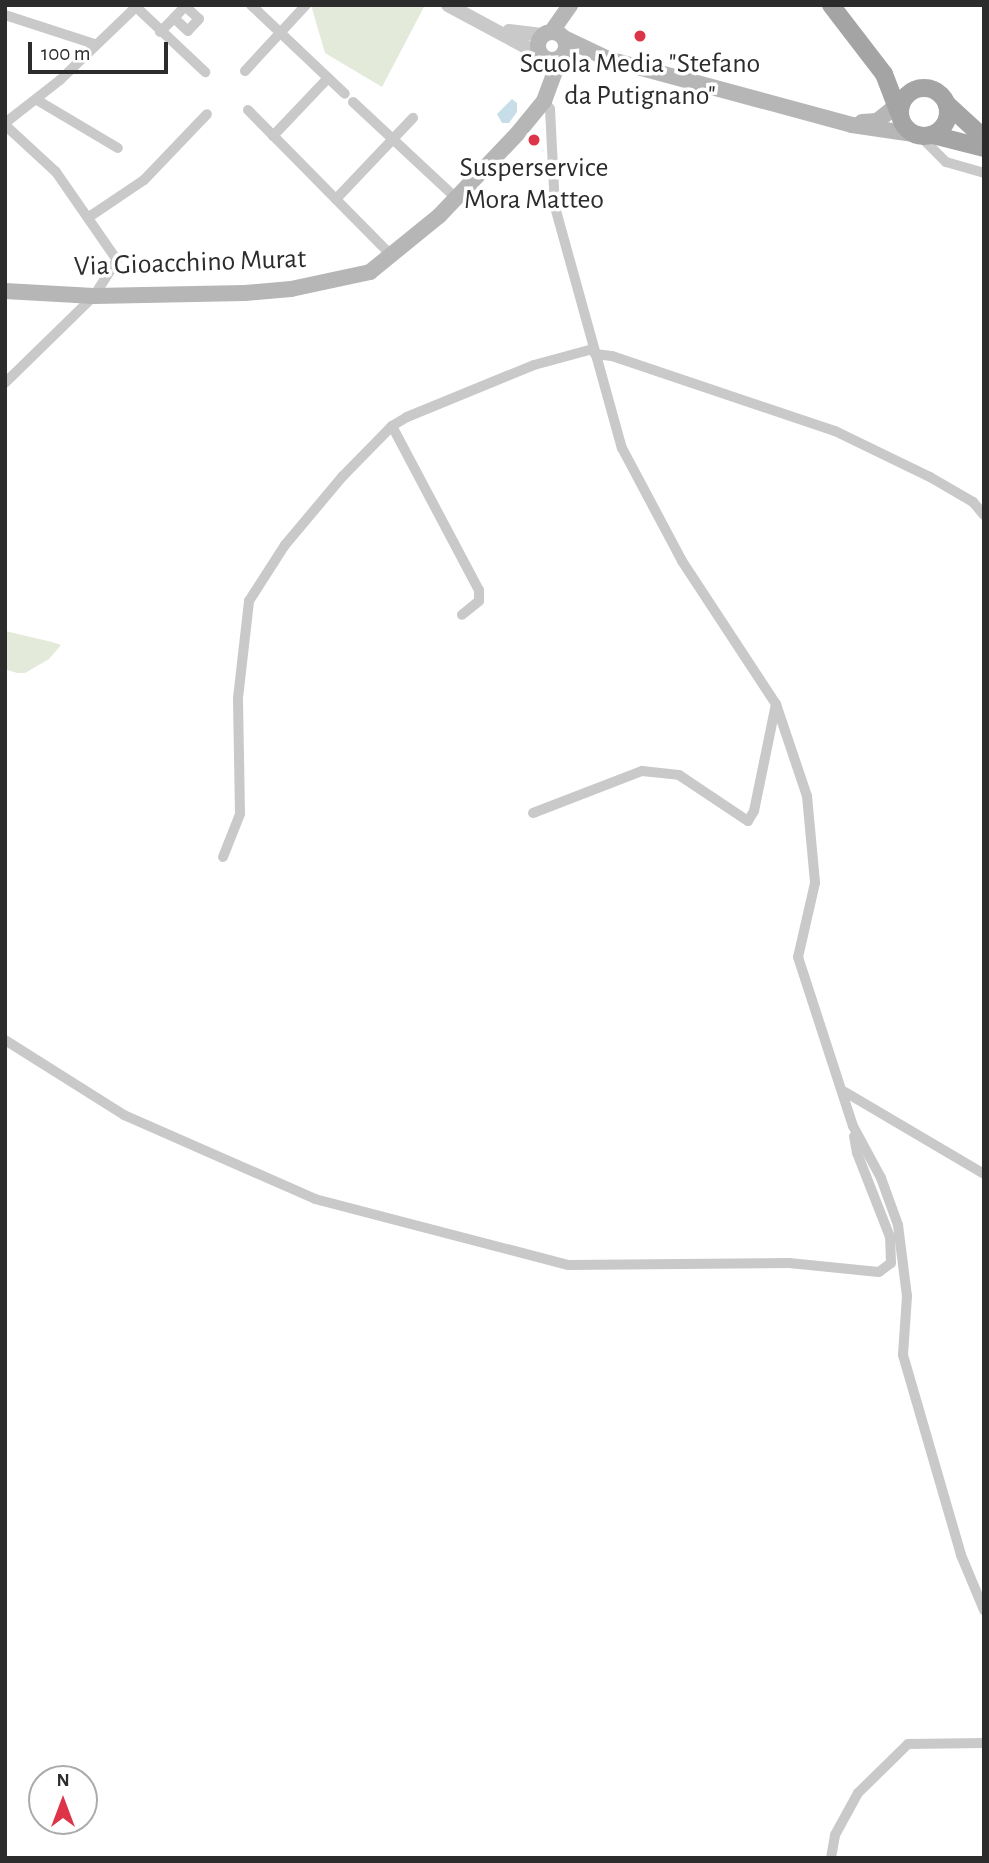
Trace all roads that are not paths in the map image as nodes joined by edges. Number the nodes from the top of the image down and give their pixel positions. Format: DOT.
graph roads {
  1 [pos="251,5"];
  2 [pos="306,5"];
  3 [pos="447,5"];
  4 [pos="570,5"];
  5 [pos="831,5"];
  6 [pos="136,6"];
  7 [pos="5,15"];
  8 [pos="174,18"];
  9 [pos="494,28"];
  10 [pos="160,32"];
  11 [pos="280,33"];
  12 [pos="553,35"];
  13 [pos="94,44"];
  14 [pos="552,56"];
  15 [pos="608,59"];
  16 [pos="245,71"];
  17 [pos="205,72"];
  18 [pos="884,74"];
  19 [pos="328,78"];
  20 [pos="920,88"];
  21 [pos="345,93"];
  22 [pos="545,94"];
  23 [pos="37,100"];
  24 [pos="353,102"];
  25 [pos="896,107"];
  26 [pos="248,110"];
  27 [pos="207,114"];
  28 [pos="413,118"];
  29 [pos="846,122"];
  30 [pos="5,124"];
  31 [pos="935,128"];
  32 [pos="273,136"];
  33 [pos="984,138"];
  34 [pos="392,139"];
  35 [pos="118,148"];
  36 [pos="984,148"];
  37 [pos="961,164"];
  38 [pos="984,173"];
  39 [pos="456,198"];
  40 [pos="336,200"];
  41 [pos="89,217"];
  42 [pos="393,257"];
  43 [pos="5,291"];
  44 [pos="94,296"];
  45 [pos="595,354"];
  46 [pos="5,383"];
  47 [pos="392,426"];
  48 [pos="984,515"];
  49 [pos="462,615"];
  50 [pos="776,704"];
  51 [pos="533,813"];
  52 [pos="223,857"];
  53 [pos="5,1040"];
  54 [pos="845,1092"];
  55 [pos="853,1126"];
  56 [pos="984,1174"];
  57 [pos="984,1610"];
  58 [pos="984,1743"];
  59 [pos="831,1858"];
  1 -- 11 [label="street"];
  2 -- 11 [label="street"];
  3 -- 9 [label="street"];
  4 -- 12 [label="main road"];
  5 -- 18 [label="main road"];
  6 -- 10 [label="street"];
  6 -- 13 [label="street"];
  7 -- 13 [label="street"];
  8 -- 10 [label="street"];
  9 -- 12 [label="street"];
  9 -- 14 [label="street"];
  10 -- 17 [label="street"];
  11 -- 16 [label="street"];
  11 -- 19 [label="street"];
  12 -- 14 [label="main road"];
  12 -- 14 [label="main road"];
  12 -- 15 [label="main road"];
  13 -- 23 [label="street"];
  14 -- 15 [label="main road"];
  14 -- 22 [label="main road, Via Gioacchino Murat"];
  15 -- 29 [label="main road"];
  18 -- 20 [label="main road"];
  18 -- 25 [label="main road"];
  19 -- 21 [label="street"];
  19 -- 32 [label="street"];
  20 -- 25 [label="main road"];
  20 -- 31 [label="main road"];
  22 -- 39 [label="main road, Via Gioacchino Murat"];
  22 -- 45 [label="street"];
  23 -- 30 [label="street"];
  23 -- 35 [label="street"];
  24 -- 34 [label="street"];
  25 -- 29 [label="main road"];
  25 -- 31 [label="main road"];
  26 -- 32 [label="street"];
  27 -- 41 [label="street"];
  28 -- 34 [label="street"];
  29 -- 31 [label="main road"];
  30 -- 41 [label="street"];
  31 -- 33 [label="main road"];
  31 -- 36 [label="main road"];
  31 -- 37 [label="street"];
  31 -- 37 [label="street"];
  32 -- 40 [label="street"];
  34 -- 39 [label="street"];
  34 -- 40 [label="street"];
  37 -- 38 [label="street"];
  39 -- 42 [label="main road, Via Gioacchino Murat"];
  40 -- 42 [label="street"];
  41 -- 44 [label="street"];
  42 -- 44 [label="main road, Via Gioacchino Murat"];
  43 -- 44 [label="main road, Via Gioacchino Murat"];
  44 -- 46 [label="street"];
  45 -- 47 [label="street"];
  45 -- 48 [label="street"];
  45 -- 50 [label="street"];
  47 -- 49 [label="street"];
  47 -- 52 [label="street"];
  50 -- 51 [label="street"];
  50 -- 54 [label="street"];
  53 -- 55 [label="street"];
  54 -- 55 [label="street"];
  54 -- 56 [label="street"];
  55 -- 57 [label="street"];
  58 -- 59 [label="street"];
}
